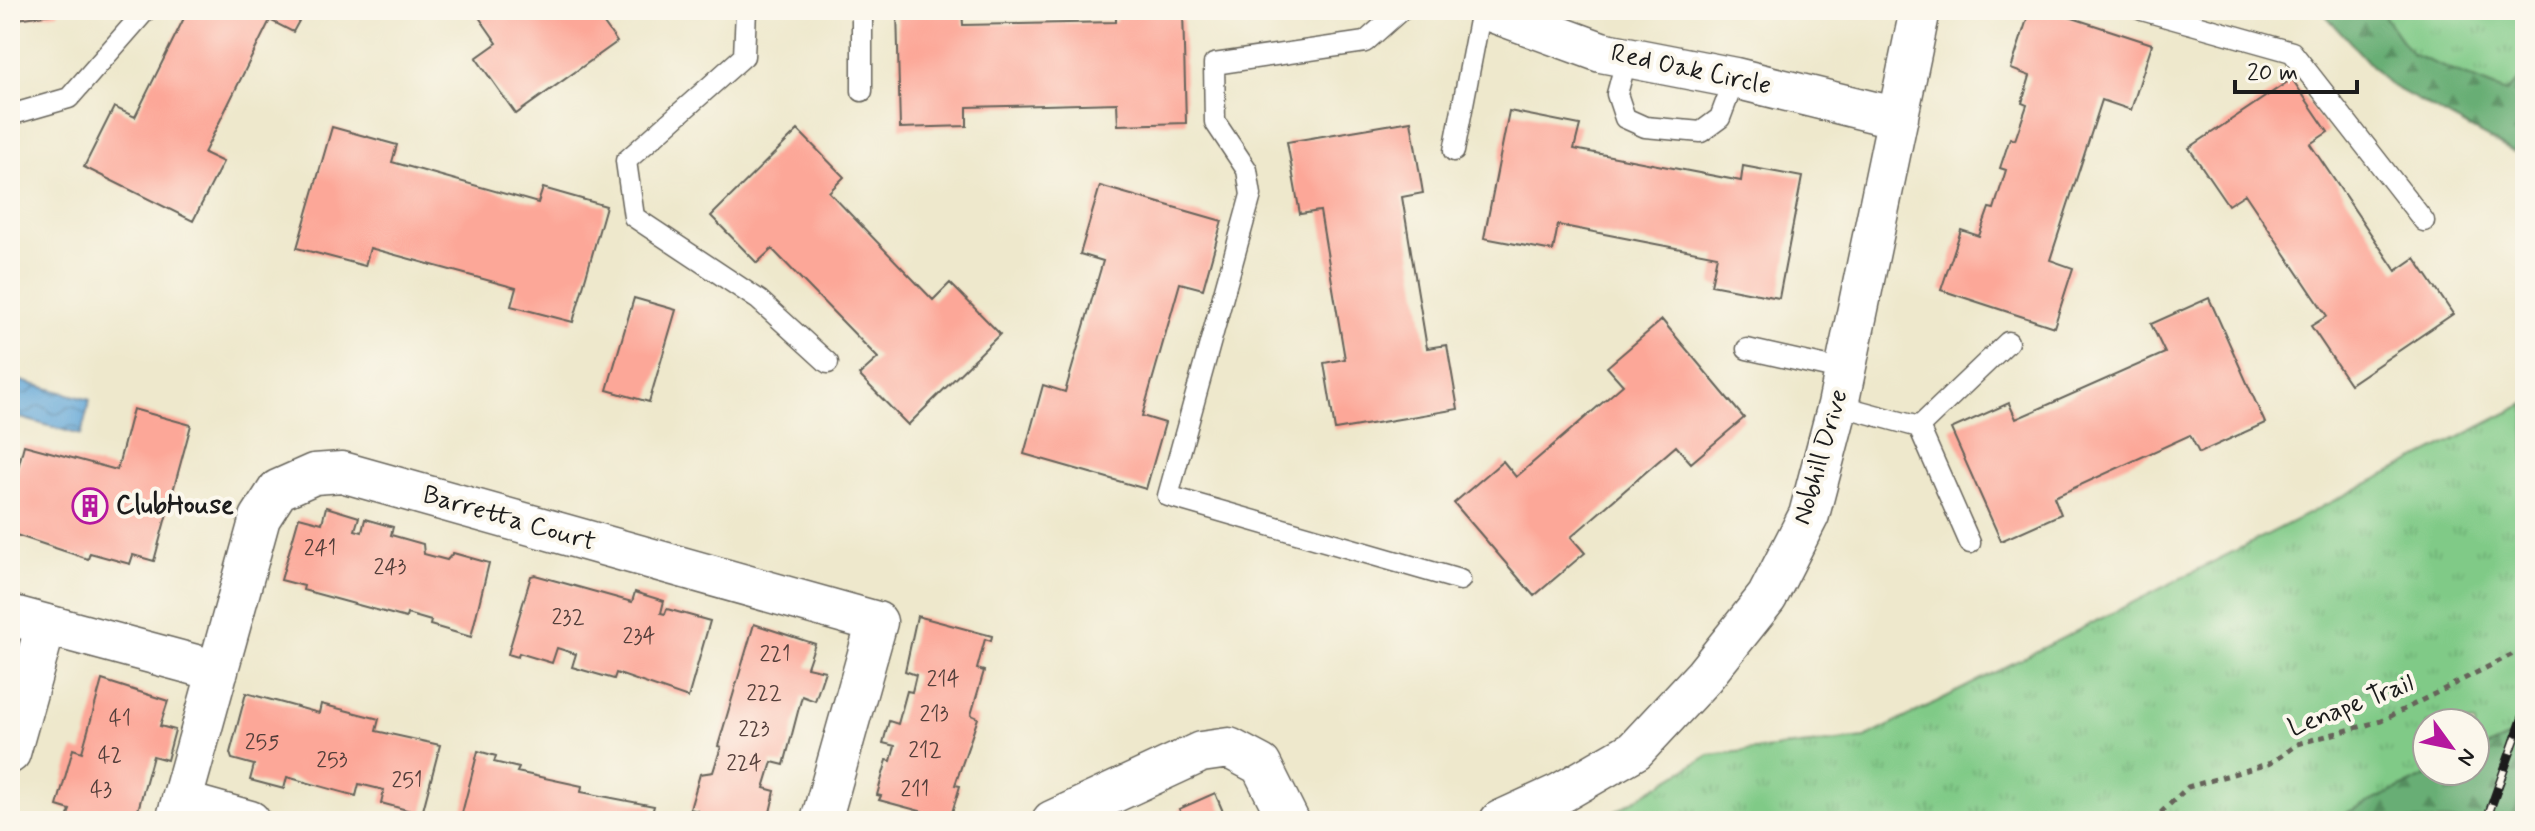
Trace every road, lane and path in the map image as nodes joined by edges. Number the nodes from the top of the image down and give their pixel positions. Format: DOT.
graph roads {
  1 [pos="146,10"];
  2 [pos="746,10"];
  3 [pos="862,10"];
  4 [pos="1401,10"];
  5 [pos="1484,10"];
  6 [pos="1920,10"];
  7 [pos="2142,10"];
  8 [pos="1627,57"];
  9 [pos="1735,78"];
  10 [pos="862,91"];
  11 [pos="10,115"];
  12 [pos="1898,118"];
  13 [pos="1454,151"];
  14 [pos="2424,221"];
  15 [pos="2008,342"];
  16 [pos="1747,349"];
  17 [pos="828,363"];
  18 [pos="1841,388"];
  19 [pos="1919,427"];
  20 [pos="1970,543"];
  21 [pos="1460,580"];
  22 [pos="28,620"];
  23 [pos="2525,648"];
  24 [pos="218,671"];
  25 [pos="10,753"];
  26 [pos="179,811"];
  27 [pos="250,821"];
  28 [pos="821,821"];
  29 [pos="1052,821"];
  30 [pos="1289,821"];
  31 [pos="1500,821"];
  32 [pos="2152,821"];
  1 -- 11 [label="lane"];
  2 -- 17 [label="lane"];
  3 -- 10 [label="lane"];
  4 -- 21 [label="lane"];
  5 -- 8 [label="street, Red Oak Circle"];
  5 -- 13 [label="lane"];
  6 -- 12 [label="street, Nobhill Drive"];
  7 -- 14 [label="lane"];
  8 -- 9 [label="street, Red Oak Circle"];
  8 -- 9 [label="lane"];
  9 -- 12 [label="street, Red Oak Circle"];
  12 -- 18 [label="street, Nobhill Drive"];
  15 -- 19 [label="lane"];
  16 -- 18 [label="lane"];
  18 -- 19 [label="lane"];
  18 -- 31 [label="street, Nobhill Drive"];
  19 -- 20 [label="lane"];
  22 -- 24 [label="street"];
  22 -- 25 [label="street"];
  23 -- 32 [label="path, Lenape Trail"];
  24 -- 26 [label="street, Barretta Court"];
  24 -- 28 [label="street, Barretta Court"];
  26 -- 27 [label="street"];
  29 -- 30 [label="street"];
}
